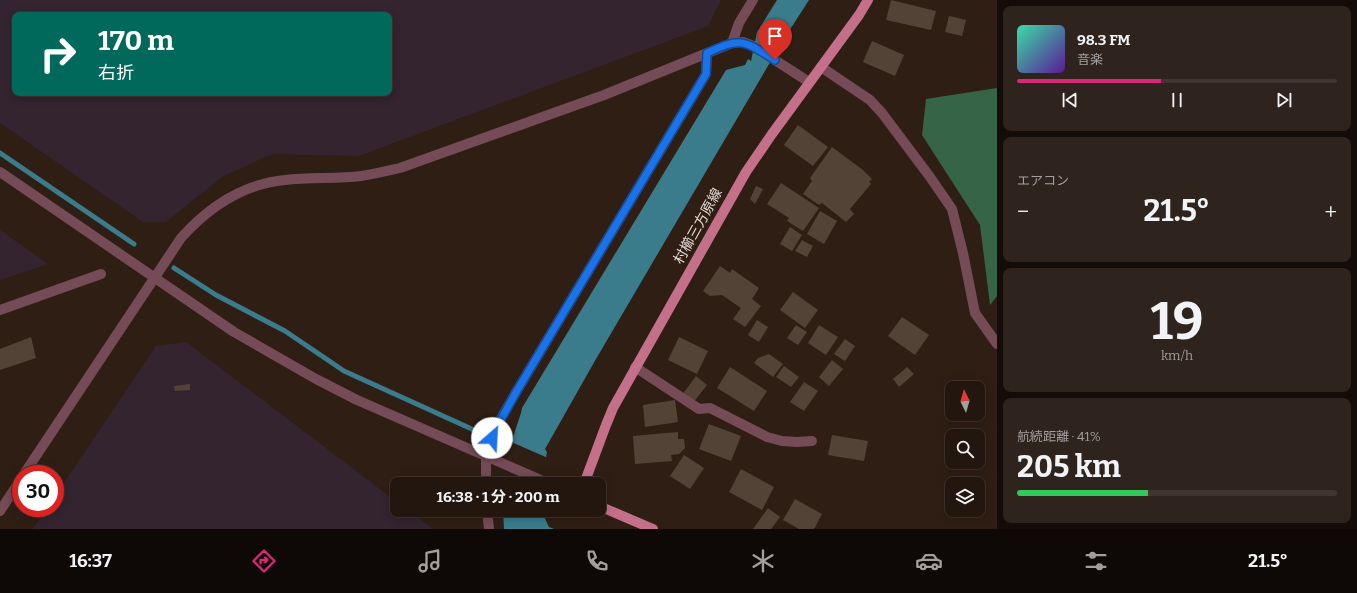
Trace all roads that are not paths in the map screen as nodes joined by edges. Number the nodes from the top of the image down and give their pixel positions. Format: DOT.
graph roads {
  1 [pos="753,0"];
  2 [pos="868,0"];
  3 [pos="732,42"];
  4 [pos="707,53"];
  5 [pos="820,67"];
  6 [pos="810,82"];
  7 [pos="0,172"];
  8 [pos="101,274"];
  9 [pos="154,278"];
  10 [pos="0,310"];
  11 [pos="997,344"];
  12 [pos="635,367"];
  13 [pos="812,441"];
  14 [pos="486,456"];
  15 [pos="30,465"];
  16 [pos="486,477"];
  17 [pos="534,477"];
  18 [pos="587,477"];
  19 [pos="12,493"];
  20 [pos="606,509"];
  21 [pos="0,511"];
  22 [pos="488,517"];
  23 [pos="489,529"];
  24 [pos="653,529"];
  1 -- 3 [label="street"];
  2 -- 5 [label="main road, 村櫛三方原線"];
  3 -- 4 [label="street"];
  3 -- 6 [label="street"];
  4 -- 9 [label="street"];
  4 -- 14 [label="street"];
  5 -- 6 [label="main road, 村櫛三方原線"];
  5 -- 11 [label="street"];
  6 -- 12 [label="main road, 村櫛三方原線"];
  7 -- 9 [label="street"];
  8 -- 10 [label="street"];
  9 -- 14 [label="street"];
  9 -- 15 [label="street"];
  12 -- 13 [label="street"];
  12 -- 18 [label="main road, 村櫛三方原線"];
  14 -- 16 [label="street"];
  14 -- 17 [label="street"];
  19 -- 21 [label="street"];
  20 -- 24 [label="main road"];
  22 -- 23 [label="street"];
}
